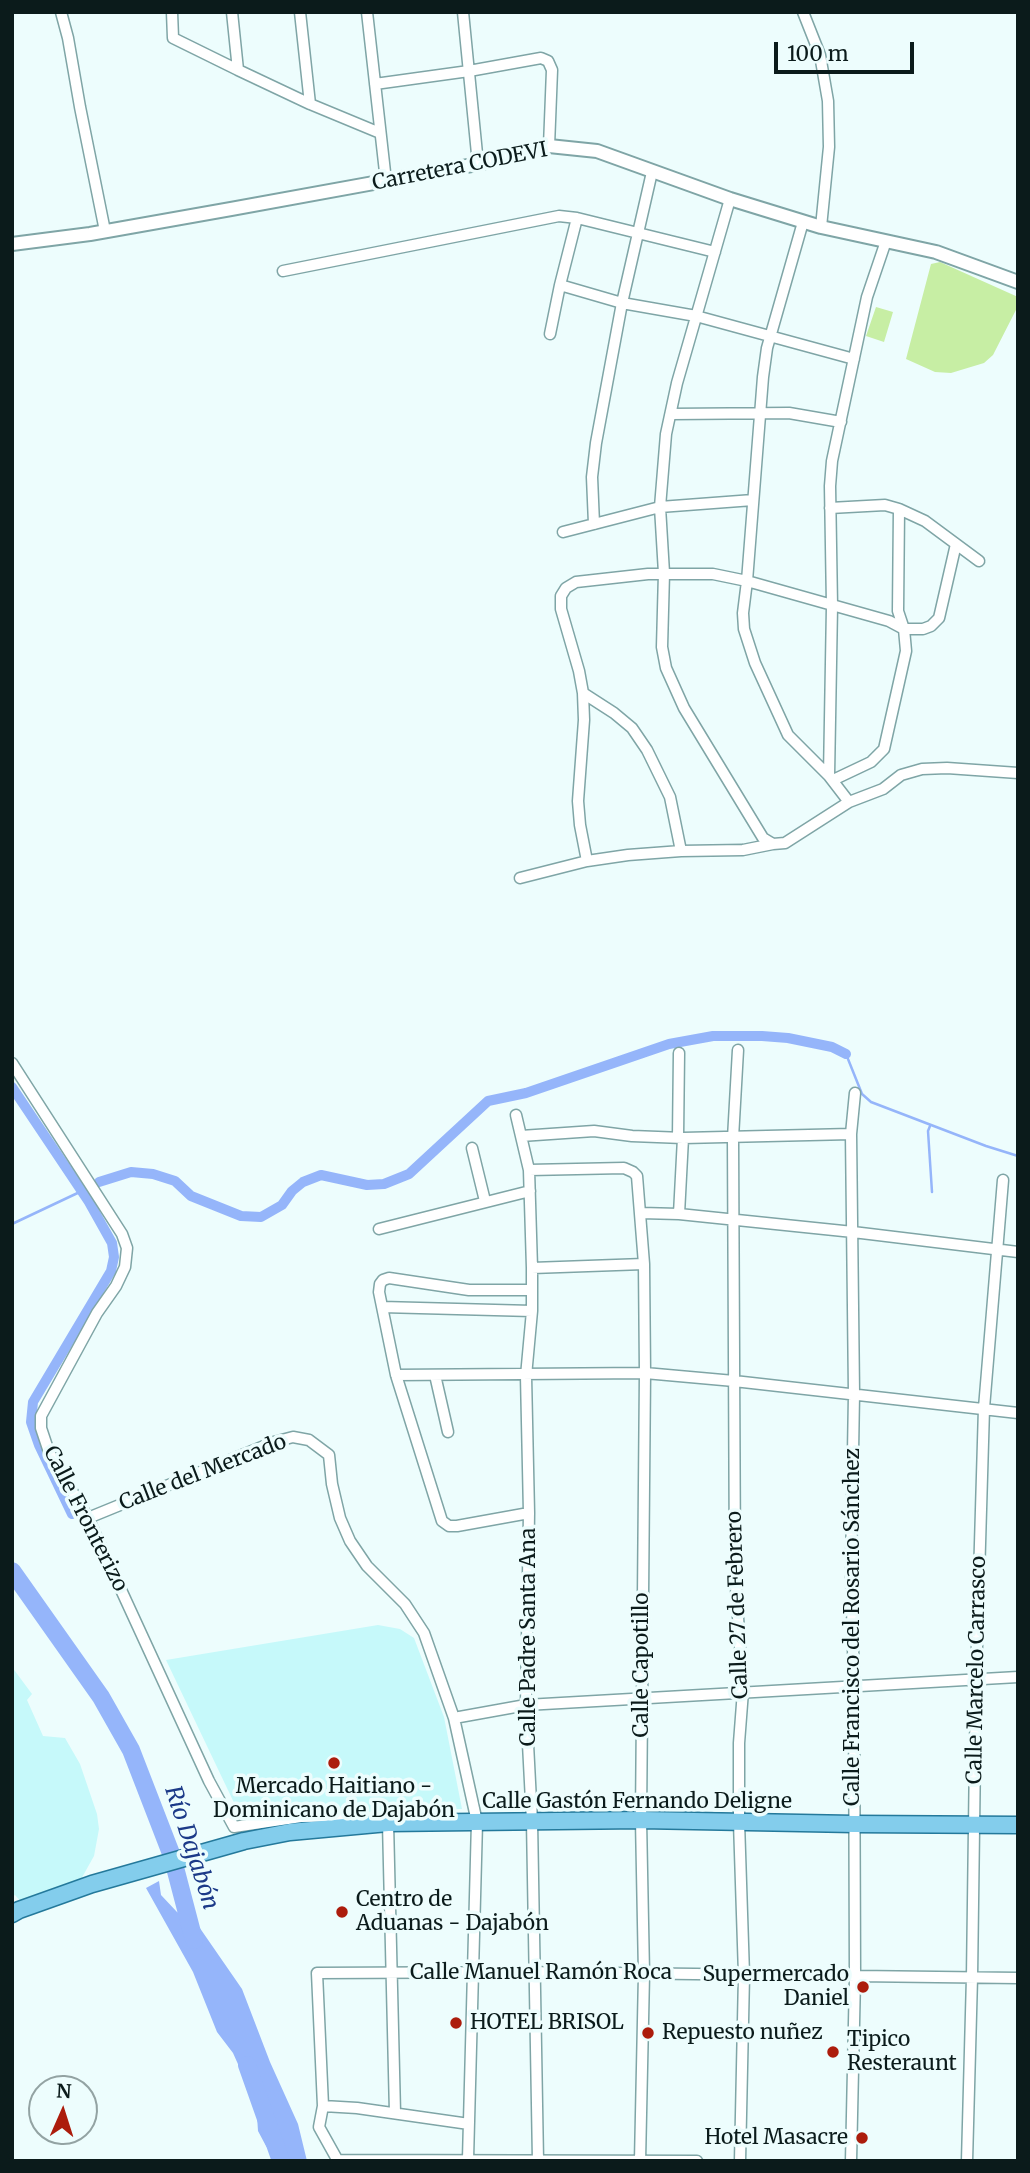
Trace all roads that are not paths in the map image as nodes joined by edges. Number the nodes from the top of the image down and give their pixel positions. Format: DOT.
graph roads {
  1 [pos="61,12"];
  2 [pos="172,12"];
  3 [pos="232,12"];
  4 [pos="300,12"];
  5 [pos="367,12"];
  6 [pos="463,12"];
  7 [pos="803,12"];
  8 [pos="238,70"];
  9 [pos="469,71"];
  10 [pos="375,83"];
  11 [pos="310,104"];
  12 [pos="380,133"];
  13 [pos="549,146"];
  14 [pos="478,164"];
  15 [pos="652,172"];
  16 [pos="386,181"];
  17 [pos="730,199"];
  18 [pos="577,218"];
  19 [pos="803,222"];
  20 [pos="821,227"];
  21 [pos="105,231"];
  22 [pos="638,234"];
  23 [pos="886,241"];
  24 [pos="12,244"];
  25 [pos="715,252"];
  26 [pos="284,271"];
  27 [pos="1018,282"];
  28 [pos="560,285"];
  29 [pos="622,303"];
  30 [pos="696,316"];
  31 [pos="550,334"];
  32 [pos="770,335"];
  33 [pos="854,359"];
  34 [pos="761,413"];
  35 [pos="671,414"];
  36 [pos="841,422"];
  37 [pos="753,500"];
  38 [pos="660,507"];
  39 [pos="830,508"];
  40 [pos="899,509"];
  41 [pos="594,524"];
  42 [pos="563,532"];
  43 [pos="956,544"];
  44 [pos="979,561"];
  45 [pos="664,573"];
  46 [pos="747,581"];
  47 [pos="832,606"];
  48 [pos="904,629"];
  49 [pos="583,693"];
  50 [pos="1018,773"];
  51 [pos="831,778"];
  52 [pos="849,802"];
  53 [pos="773,844"];
  54 [pos="681,851"];
  55 [pos="587,861"];
  56 [pos="520,878"];
  57 [pos="738,1050"];
  58 [pos="679,1053"];
  59 [pos="12,1063"];
  60 [pos="855,1093"];
  61 [pos="516,1115"];
  62 [pos="851,1134"];
  63 [pos="521,1136"];
  64 [pos="680,1138"];
  65 [pos="733,1138"];
  66 [pos="472,1148"];
  67 [pos="529,1170"];
  68 [pos="1003,1180"];
  69 [pos="530,1191"];
  70 [pos="485,1202"];
  71 [pos="641,1213"];
  72 [pos="679,1214"];
  73 [pos="734,1221"];
  74 [pos="379,1229"];
  75 [pos="853,1231"];
  76 [pos="998,1248"];
  77 [pos="1018,1252"];
  78 [pos="644,1264"];
  79 [pos="532,1268"];
  80 [pos="532,1290"];
  81 [pos="382,1307"];
  82 [pos="532,1311"];
  83 [pos="645,1373"];
  84 [pos="396,1375"];
  85 [pos="435,1375"];
  86 [pos="526,1376"];
  87 [pos="734,1381"];
  88 [pos="854,1394"];
  89 [pos="984,1408"];
  90 [pos="1018,1413"];
  91 [pos="448,1432"];
  92 [pos="529,1513"];
  93 [pos="88,1518"];
  94 [pos="1018,1677"];
  95 [pos="976,1679"];
  96 [pos="854,1686"];
  97 [pos="743,1691"];
  98 [pos="642,1698"];
  99 [pos="526,1705"];
  100 [pos="454,1718"];
  101 [pos="641,1820"];
  102 [pos="532,1821"];
  103 [pos="477,1822"];
  104 [pos="739,1822"];
  105 [pos="388,1823"];
  106 [pos="853,1824"];
  107 [pos="366,1825"];
  108 [pos="973,1825"];
  109 [pos="1018,1825"];
  110 [pos="12,1914"];
  111 [pos="391,1972"];
  112 [pos="473,1972"];
  113 [pos="533,1972"];
  114 [pos="644,1974"];
  115 [pos="744,1975"];
  116 [pos="855,1977"];
  117 [pos="972,1977"];
  118 [pos="1018,1978"];
  119 [pos="323,2106"];
  120 [pos="395,2113"];
  121 [pos="469,2124"];
  122 [pos="468,2159"];
  123 [pos="338,2160"];
  124 [pos="538,2160"];
  125 [pos="640,2161"];
  126 [pos="697,2161"];
  127 [pos="740,2161"];
  128 [pos="852,2161"];
  129 [pos="967,2161"];
  1 -- 21 [label="street"];
  2 -- 8 [label="street"];
  3 -- 8 [label="street"];
  4 -- 11 [label="street"];
  5 -- 10 [label="street"];
  6 -- 9 [label="street"];
  7 -- 20 [label="street"];
  8 -- 11 [label="street"];
  9 -- 10 [label="street"];
  9 -- 13 [label="street"];
  9 -- 14 [label="street"];
  10 -- 12 [label="street"];
  11 -- 12 [label="street"];
  12 -- 16 [label="street"];
  13 -- 14 [label="street, Carretera CODEVI"];
  13 -- 15 [label="street, Carretera CODEVI"];
  14 -- 16 [label="street, Carretera CODEVI"];
  15 -- 17 [label="street, Carretera CODEVI"];
  15 -- 22 [label="street"];
  16 -- 21 [label="street, Carretera CODEVI"];
  17 -- 19 [label="street, Carretera CODEVI"];
  17 -- 25 [label="street"];
  18 -- 22 [label="street"];
  18 -- 26 [label="street"];
  18 -- 28 [label="street"];
  19 -- 20 [label="street, Carretera CODEVI"];
  19 -- 32 [label="street"];
  20 -- 23 [label="street, Carretera CODEVI"];
  21 -- 24 [label="street, Carretera CODEVI"];
  22 -- 25 [label="street"];
  22 -- 29 [label="street"];
  23 -- 27 [label="street, Carretera CODEVI"];
  23 -- 33 [label="street"];
  25 -- 30 [label="street"];
  28 -- 29 [label="street"];
  28 -- 31 [label="street"];
  29 -- 30 [label="street"];
  29 -- 41 [label="street"];
  30 -- 32 [label="street"];
  30 -- 35 [label="street"];
  32 -- 33 [label="street"];
  32 -- 34 [label="street"];
  33 -- 36 [label="street"];
  34 -- 35 [label="street"];
  34 -- 36 [label="street"];
  34 -- 37 [label="street"];
  35 -- 38 [label="street"];
  36 -- 39 [label="street"];
  37 -- 38 [label="street"];
  37 -- 46 [label="street"];
  38 -- 41 [label="street"];
  38 -- 45 [label="street"];
  39 -- 40 [label="street"];
  39 -- 47 [label="street"];
  40 -- 43 [label="street"];
  40 -- 48 [label="street"];
  41 -- 42 [label="street"];
  43 -- 44 [label="street"];
  43 -- 48 [label="street"];
  45 -- 46 [label="street"];
  45 -- 49 [label="street"];
  45 -- 53 [label="street"];
  46 -- 47 [label="street"];
  46 -- 51 [label="street"];
  47 -- 48 [label="street"];
  47 -- 51 [label="street"];
  48 -- 51 [label="street"];
  49 -- 54 [label="street"];
  49 -- 55 [label="street"];
  50 -- 52 [label="street"];
  51 -- 52 [label="street"];
  52 -- 53 [label="street"];
  53 -- 54 [label="street"];
  54 -- 55 [label="street"];
  55 -- 56 [label="street"];
  57 -- 65 [label="street, Calle 27 de Febrero"];
  58 -- 64 [label="street"];
  59 -- 93 [label="street, Calle Fronterizo"];
  60 -- 62 [label="street, Calle Francisco del Rosario Sánchez"];
  61 -- 63 [label="street, Calle Padre Santa Ana"];
  62 -- 65 [label="street"];
  62 -- 75 [label="street, Calle Francisco del Rosario Sánchez"];
  63 -- 64 [label="street"];
  63 -- 67 [label="street, Calle Padre Santa Ana"];
  64 -- 65 [label="street"];
  64 -- 72 [label="street"];
  65 -- 73 [label="street, Calle 27 de Febrero"];
  66 -- 70 [label="street"];
  67 -- 69 [label="street, Calle Padre Santa Ana"];
  67 -- 71 [label="street, Calle Capotillo"];
  68 -- 76 [label="street, Calle Marcelo Carrasco"];
  69 -- 70 [label="street"];
  69 -- 79 [label="street, Calle Padre Santa Ana"];
  70 -- 74 [label="street"];
  71 -- 72 [label="street"];
  71 -- 78 [label="street, Calle Capotillo"];
  72 -- 73 [label="street"];
  73 -- 75 [label="street"];
  73 -- 87 [label="street, Calle 27 de Febrero"];
  75 -- 76 [label="street"];
  75 -- 88 [label="street, Calle Francisco del Rosario Sánchez"];
  76 -- 77 [label="street"];
  76 -- 89 [label="street, Calle Marcelo Carrasco"];
  78 -- 79 [label="street"];
  78 -- 83 [label="street, Calle Capotillo"];
  79 -- 80 [label="street, Calle Padre Santa Ana"];
  80 -- 81 [label="street"];
  80 -- 82 [label="street, Calle Padre Santa Ana"];
  81 -- 82 [label="street"];
  81 -- 84 [label="street"];
  82 -- 86 [label="street, Calle Padre Santa Ana"];
  83 -- 86 [label="street"];
  83 -- 87 [label="street"];
  83 -- 98 [label="street, Calle Capotillo"];
  84 -- 85 [label="street"];
  84 -- 92 [label="street"];
  85 -- 86 [label="street"];
  85 -- 91 [label="street"];
  86 -- 92 [label="street, Calle Padre Santa Ana"];
  87 -- 88 [label="street"];
  87 -- 97 [label="street, Calle 27 de Febrero"];
  88 -- 89 [label="street"];
  88 -- 96 [label="street, Calle Francisco del Rosario Sánchez"];
  89 -- 90 [label="street"];
  89 -- 95 [label="street, Calle Marcelo Carrasco"];
  92 -- 99 [label="street, Calle Padre Santa Ana"];
  93 -- 100 [label="street, Calle del Mercado"];
  93 -- 107 [label="street, Calle Fronterizo"];
  94 -- 95 [label="street"];
  95 -- 96 [label="street"];
  95 -- 108 [label="street, Calle Marcelo Carrasco"];
  96 -- 97 [label="street"];
  96 -- 106 [label="street, Calle Francisco del Rosario Sánchez"];
  97 -- 98 [label="street"];
  97 -- 104 [label="street, Calle 27 de Febrero"];
  98 -- 99 [label="street"];
  98 -- 101 [label="street, Calle Capotillo"];
  99 -- 100 [label="street"];
  99 -- 102 [label="street, Calle Padre Santa Ana"];
  100 -- 103 [label="street, Calle del Mercado"];
  101 -- 102 [label="main road, Calle Gastón Fernando Deligne"];
  101 -- 104 [label="main road, Calle Gastón Fernando Deligne"];
  101 -- 114 [label="street, Calle Capotillo"];
  102 -- 103 [label="main road, Calle Gastón Fernando Deligne"];
  102 -- 113 [label="street, Calle Padre Santa Ana"];
  103 -- 105 [label="main road, Calle Gastón Fernando Deligne"];
  103 -- 112 [label="street, Calle del Mercado"];
  104 -- 106 [label="main road, Calle Gastón Fernando Deligne"];
  104 -- 115 [label="street, Calle 27 de Febrero"];
  105 -- 107 [label="main road, Calle Gastón Fernando Deligne"];
  105 -- 111 [label="street"];
  106 -- 108 [label="main road, Calle Gastón Fernando Deligne"];
  106 -- 116 [label="street, Calle Francisco del Rosario Sánchez"];
  107 -- 110 [label="main road, Calle Gastón Fernando Deligne"];
  108 -- 109 [label="main road, Calle Gastón Fernando Deligne"];
  108 -- 117 [label="street, Calle Marcelo Carrasco"];
  111 -- 112 [label="street, Calle Manuel Ramón Roca"];
  111 -- 119 [label="street, Calle Manuel Ramón Roca"];
  111 -- 120 [label="street"];
  112 -- 113 [label="street, Calle Manuel Ramón Roca"];
  112 -- 121 [label="street, Calle del Mercado"];
  113 -- 114 [label="street, Calle Manuel Ramón Roca"];
  113 -- 124 [label="street, Calle Padre Santa Ana"];
  114 -- 115 [label="street, Calle Manuel Ramón Roca"];
  114 -- 125 [label="street, Calle Capotillo"];
  115 -- 116 [label="street, Calle Manuel Ramón Roca"];
  115 -- 127 [label="street, Calle 27 de Febrero"];
  116 -- 117 [label="street, Calle Manuel Ramón Roca"];
  116 -- 128 [label="street, Calle Francisco del Rosario Sánchez"];
  117 -- 118 [label="street, Calle Manuel Ramón Roca"];
  117 -- 129 [label="street, Calle Marcelo Carrasco"];
  119 -- 120 [label="street"];
  119 -- 123 [label="street"];
  120 -- 121 [label="street"];
  121 -- 122 [label="street, Calle del Mercado"];
  122 -- 123 [label="street"];
  122 -- 124 [label="street"];
  124 -- 125 [label="street"];
  125 -- 126 [label="street"];
}
